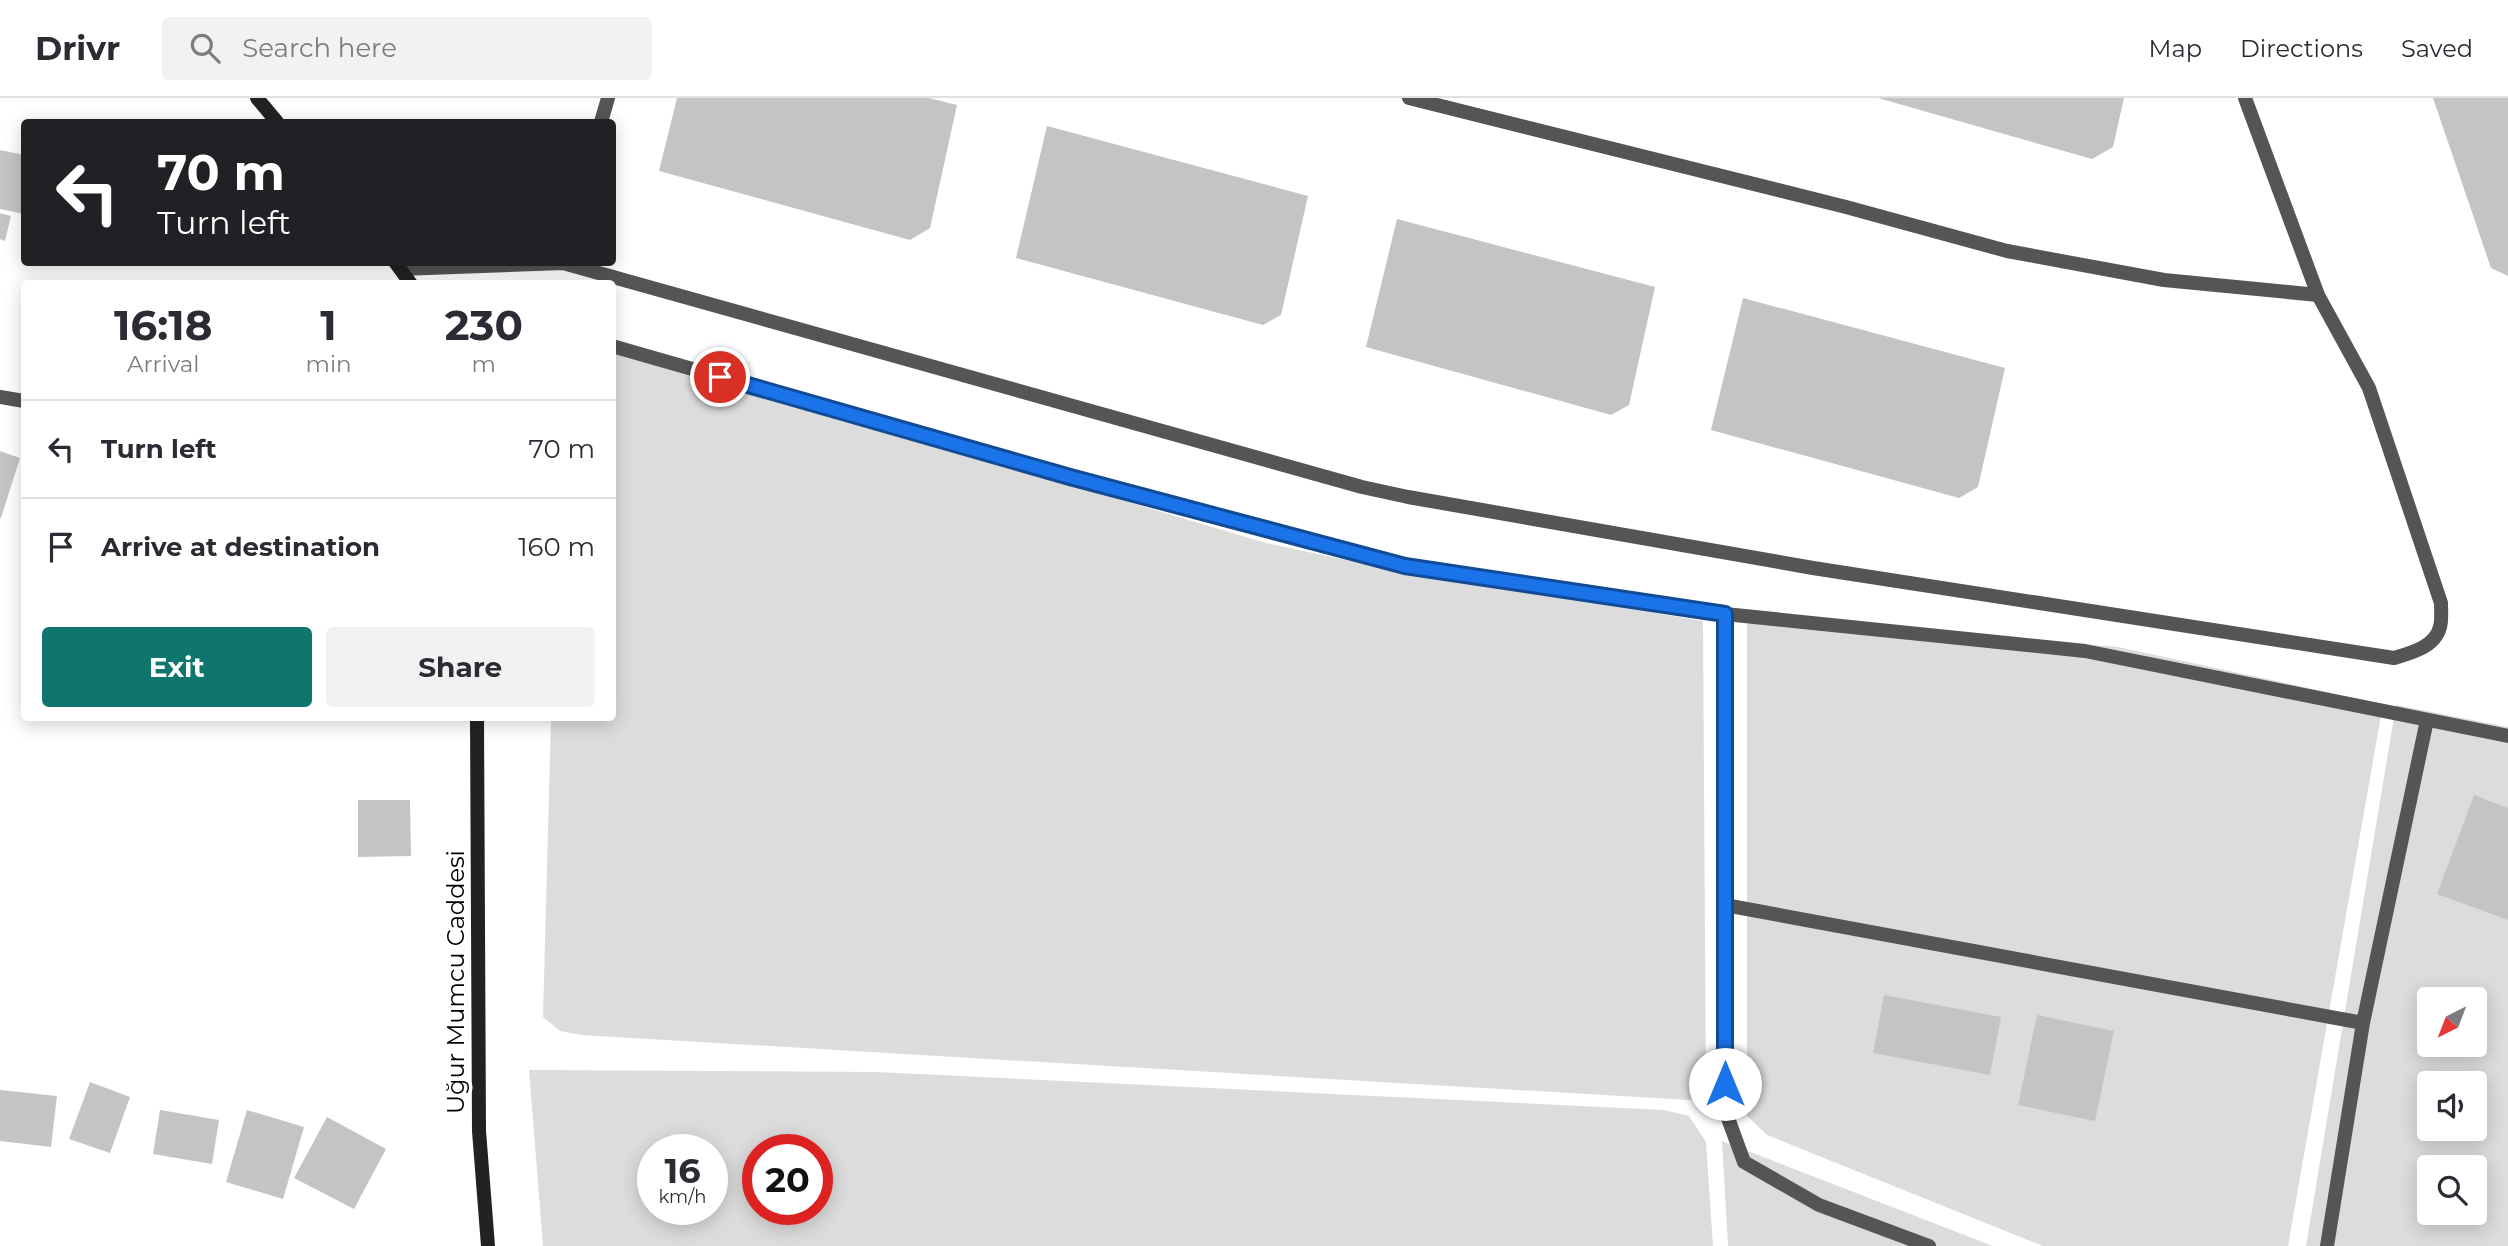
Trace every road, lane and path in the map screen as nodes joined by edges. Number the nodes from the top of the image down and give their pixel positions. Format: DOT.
graph roads {
  1 [pos="257,98"];
  2 [pos="608,98"];
  3 [pos="1409,98"];
  4 [pos="2245,98"];
  5 [pos="274,119"];
  6 [pos="602,119"];
  7 [pos="574,266"];
  8 [pos="2318,295"];
  9 [pos="616,347"];
  10 [pos="0,397"];
  11 [pos="21,400"];
  12 [pos="1725,614"];
  13 [pos="2427,720"];
  14 [pos="477,721"];
  15 [pos="2508,736"];
  16 [pos="1725,905"];
  17 [pos="2363,1023"];
  18 [pos="488,1246"];
  19 [pos="1929,1246"];
  20 [pos="2327,1246"];
  1 -- 5 [label="street"];
  2 -- 6 [label="street"];
  3 -- 8 [label="street"];
  4 -- 8 [label="street"];
  7 -- 8 [label="street"];
  9 -- 12 [label="street"];
  10 -- 11 [label="street"];
  12 -- 13 [label="street"];
  12 -- 16 [label="street"];
  13 -- 15 [label="street"];
  13 -- 17 [label="street"];
  14 -- 18 [label="street, Uğur Mumcu Caddesi"];
  16 -- 17 [label="street"];
  16 -- 19 [label="street"];
  17 -- 20 [label="street"];
}
